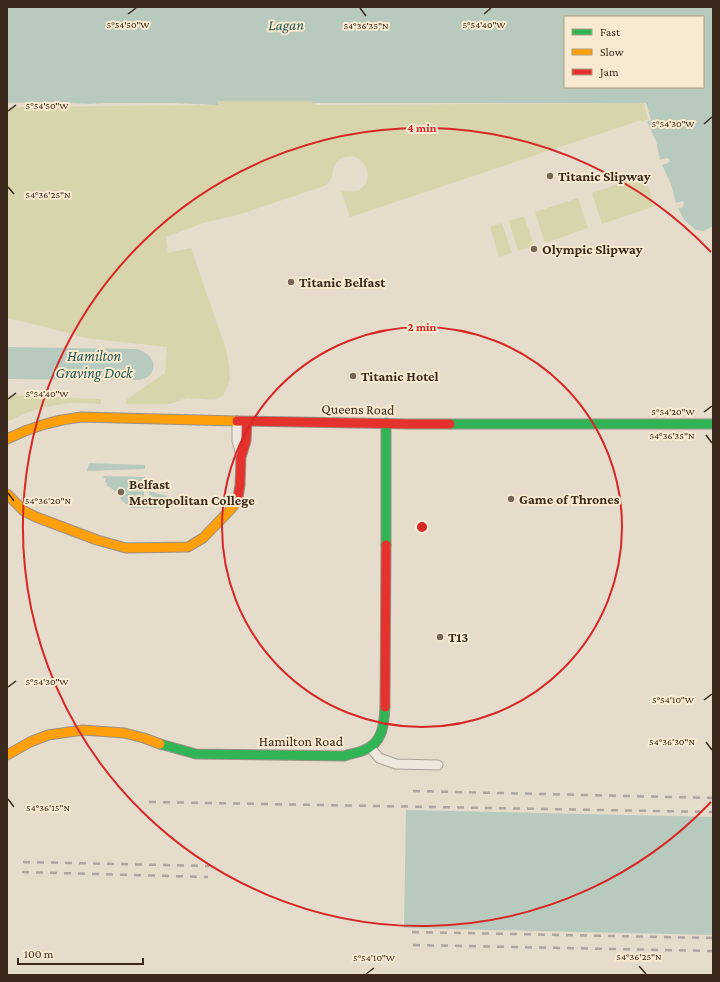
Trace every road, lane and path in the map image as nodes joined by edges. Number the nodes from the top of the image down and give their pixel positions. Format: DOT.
graph roads {
  1 [pos="237,422"];
  2 [pos="247,422"];
  3 [pos="386,423"];
  4 [pos="713,424"];
  5 [pos="7,439"];
  6 [pos="241,457"];
  7 [pos="7,494"];
  8 [pos="370,747"];
  9 [pos="7,755"];
  10 [pos="438,765"];
  1 -- 2 [label="street, Queens Road"];
  1 -- 5 [label="street, Queens Road"];
  1 -- 6 [label="street"];
  2 -- 3 [label="street, Queens Road"];
  2 -- 6 [label="street"];
  3 -- 4 [label="street, Queens Road"];
  3 -- 8 [label="street"];
  6 -- 7 [label="street"];
  8 -- 9 [label="street, Hamilton Road"];
  8 -- 10 [label="street"];
}
